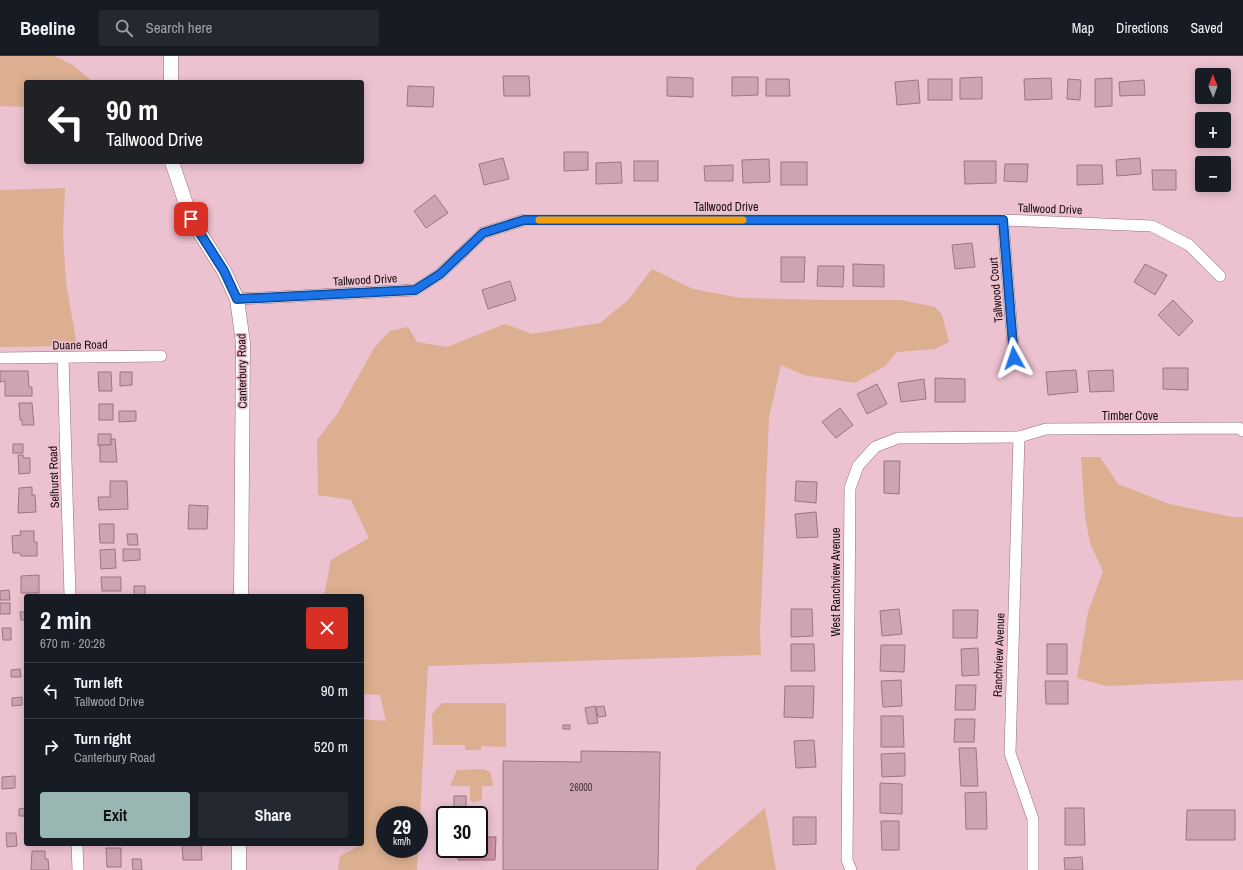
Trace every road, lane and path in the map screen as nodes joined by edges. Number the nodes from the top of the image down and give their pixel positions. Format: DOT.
graph roads {
  1 [pos="171,56"];
  2 [pos="171,80"];
  3 [pos="173,164"];
  4 [pos="1003,220"];
  5 [pos="1220,276"];
  6 [pos="237,299"];
  7 [pos="160,356"];
  8 [pos="0,358"];
  9 [pos="63,358"];
  10 [pos="1014,358"];
  11 [pos="1243,431"];
  12 [pos="1018,437"];
  13 [pos="70,594"];
  14 [pos="241,594"];
  15 [pos="77,846"];
  16 [pos="239,846"];
  17 [pos="78,870"];
  18 [pos="239,870"];
  19 [pos="851,870"];
  20 [pos="1033,870"];
  1 -- 2 [label="street"];
  3 -- 6 [label="street, Canterbury Road"];
  4 -- 5 [label="street, Tallwood Drive"];
  4 -- 6 [label="street, Tallwood Drive"];
  4 -- 10 [label="street, Tallwood Court"];
  6 -- 14 [label="street, Canterbury Road"];
  7 -- 9 [label="street, Duane Road"];
  8 -- 9 [label="street, Duane Road"];
  9 -- 13 [label="street, Selhurst Road"];
  11 -- 12 [label="street, Timber Cove"];
  12 -- 19 [label="street, West Ranchview Avenue"];
  12 -- 20 [label="street, Ranchview Avenue"];
  15 -- 17 [label="street"];
  16 -- 18 [label="street"];
}
